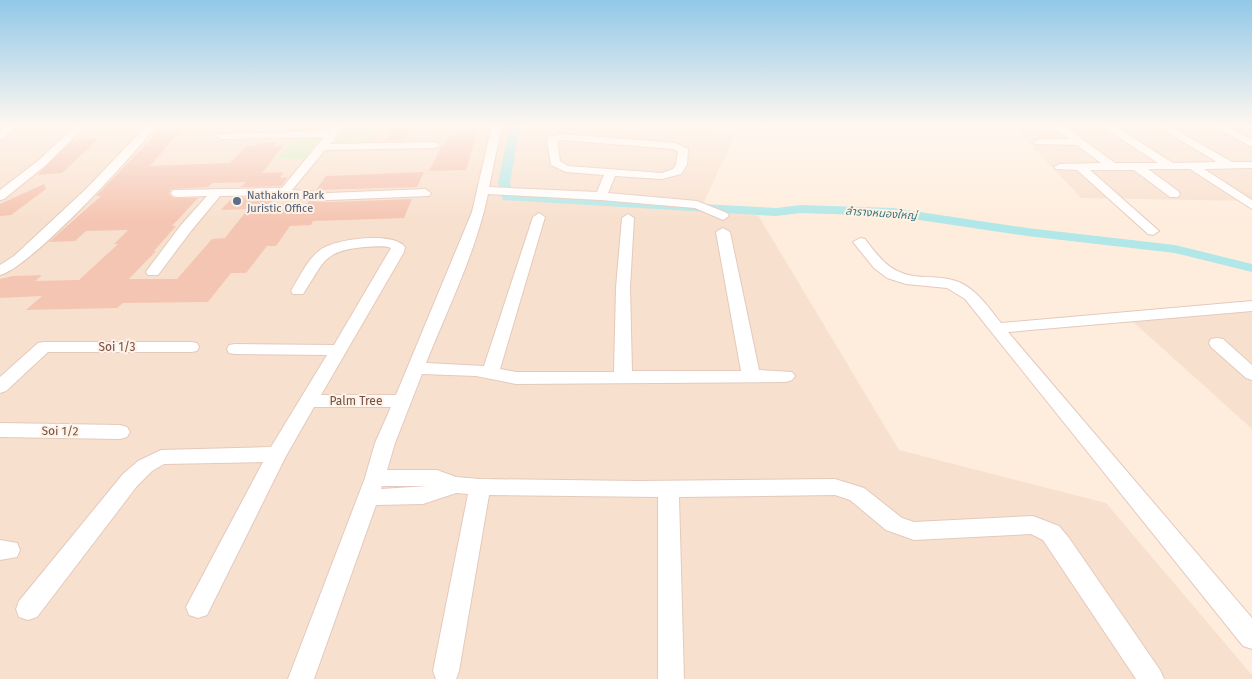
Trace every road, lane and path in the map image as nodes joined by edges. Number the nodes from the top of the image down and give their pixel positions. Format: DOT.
graph roads {
  1 [pos="49,157"];
  2 [pos="123,157"];
  3 [pos="315,157"];
  4 [pos="491,157"];
  5 [pos="554,157"];
  6 [pos="682,157"];
  7 [pos="1100,157"];
  8 [pos="1156,157"];
  9 [pos="1215,157"];
  10 [pos="1230,165"];
  11 [pos="1112,166"];
  12 [pos="1136,166"];
  13 [pos="1171,166"];
  14 [pos="1190,166"];
  15 [pos="1249,166"];
  16 [pos="1060,167"];
  17 [pos="1080,167"];
  18 [pos="611,173"];
  19 [pos="484,190"];
  20 [pos="286,191"];
  21 [pos="217,192"];
  22 [pos="177,193"];
  23 [pos="424,193"];
  24 [pos="1174,194"];
  25 [pos="0,196"];
  26 [pos="601,196"];
  27 [pos="1252,205"];
  28 [pos="720,214"];
  29 [pos="539,217"];
  30 [pos="628,218"];
  31 [pos="1153,231"];
  32 [pos="723,232"];
  33 [pos="860,242"];
  34 [pos="0,271"];
  35 [pos="153,272"];
  36 [pos="298,291"];
  37 [pos="1252,306"];
  38 [pos="997,328"];
  39 [pos="1217,343"];
  40 [pos="191,347"];
  41 [pos="235,348"];
  42 [pos="340,350"];
  43 [pos="417,368"];
  44 [pos="491,372"];
  45 [pos="1252,374"];
  46 [pos="622,376"];
  47 [pos="751,376"];
  48 [pos="786,376"];
  49 [pos="0,387"];
  50 [pos="310,401"];
  51 [pos="402,401"];
  52 [pos="0,430"];
  53 [pos="120,432"];
  54 [pos="277,454"];
  55 [pos="375,478"];
  56 [pos="454,485"];
  57 [pos="480,487"];
  58 [pos="668,489"];
  59 [pos="368,497"];
  60 [pos="198,607"];
  61 [pos="28,610"];
  62 [pos="1252,637"];
  63 [pos="446,671"];
  64 [pos="301,679"];
  65 [pos="672,679"];
  66 [pos="1152,679"];
  1 -- 25 [label="street"];
  2 -- 34 [label="street"];
  3 -- 20 [label="street"];
  4 -- 19 [label="street"];
  5 -- 18 [label="street"];
  6 -- 18 [label="street"];
  7 -- 11 [label="street"];
  8 -- 13 [label="street"];
  9 -- 10 [label="street"];
  10 -- 14 [label="street"];
  10 -- 15 [label="street"];
  11 -- 12 [label="street"];
  11 -- 17 [label="street"];
  12 -- 13 [label="street"];
  12 -- 24 [label="street"];
  13 -- 14 [label="street"];
  14 -- 27 [label="street"];
  16 -- 17 [label="street"];
  17 -- 31 [label="street"];
  18 -- 26 [label="street"];
  19 -- 26 [label="street"];
  19 -- 43 [label="street"];
  20 -- 21 [label="street"];
  20 -- 23 [label="street"];
  21 -- 22 [label="street"];
  21 -- 35 [label="street"];
  26 -- 28 [label="street"];
  29 -- 44 [label="street"];
  30 -- 46 [label="street"];
  32 -- 47 [label="street"];
  33 -- 38 [label="street"];
  36 -- 42 [label="street"];
  37 -- 38 [label="street"];
  38 -- 62 [label="street"];
  39 -- 45 [label="street"];
  40 -- 49 [label="street, Soi 1/3"];
  41 -- 42 [label="street"];
  42 -- 50 [label="street"];
  43 -- 44 [label="street"];
  43 -- 51 [label="street"];
  44 -- 46 [label="street"];
  46 -- 47 [label="street"];
  47 -- 48 [label="street"];
  50 -- 51 [label="street, Palm Tree"];
  50 -- 54 [label="street"];
  51 -- 55 [label="street"];
  52 -- 53 [label="street, Soi 1/2"];
  54 -- 60 [label="street"];
  54 -- 61 [label="street"];
  55 -- 56 [label="street"];
  55 -- 59 [label="street"];
  56 -- 57 [label="street"];
  56 -- 59 [label="street"];
  57 -- 58 [label="street"];
  57 -- 63 [label="street"];
  58 -- 65 [label="street"];
  58 -- 66 [label="street"];
  59 -- 64 [label="street"];
}
